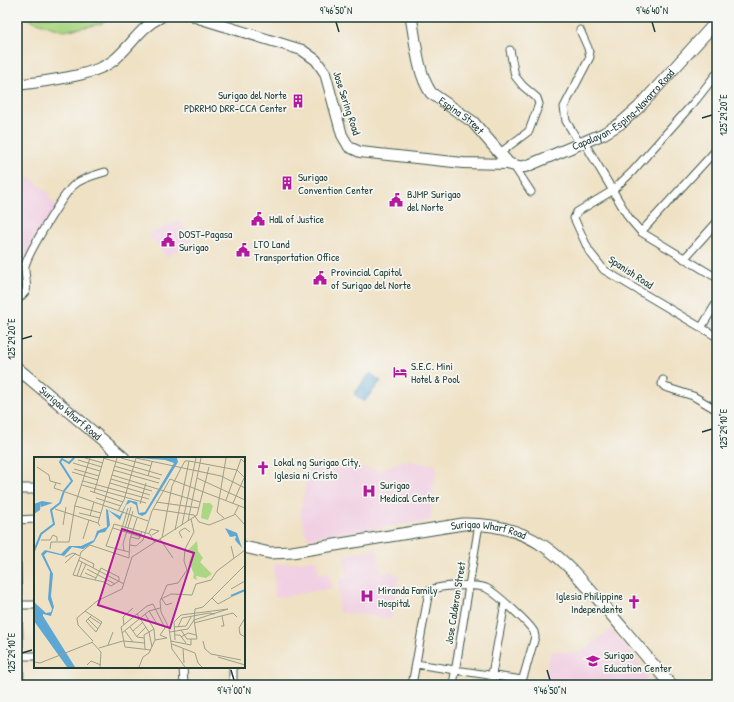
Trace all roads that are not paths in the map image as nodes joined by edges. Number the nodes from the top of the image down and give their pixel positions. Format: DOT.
graph roads {
  1 [pos="161,17"];
  2 [pos="195,17"];
  3 [pos="411,17"];
  4 [pos="717,21"];
  5 [pos="580,30"];
  6 [pos="510,50"];
  7 [pos="717,73"];
  8 [pos="17,85"];
  9 [pos="582,144"];
  10 [pos="717,149"];
  11 [pos="500,152"];
  12 [pos="512,165"];
  13 [pos="105,172"];
  14 [pos="612,191"];
  15 [pos="531,192"];
  16 [pos="717,222"];
  17 [pos="641,232"];
  18 [pos="684,259"];
  19 [pos="717,278"];
  20 [pos="17,301"];
  21 [pos="717,302"];
  22 [pos="701,328"];
  23 [pos="717,337"];
  24 [pos="19,374"];
  25 [pos="664,380"];
  26 [pos="717,410"];
  27 [pos="123,457"];
  28 [pos="17,489"];
  29 [pos="34,489"];
  30 [pos="34,519"];
  31 [pos="17,520"];
  32 [pos="479,524"];
  33 [pos="247,550"];
  34 [pos="17,564"];
  35 [pos="469,586"];
  36 [pos="505,603"];
  37 [pos="18,605"];
  38 [pos="34,605"];
  39 [pos="18,656"];
  40 [pos="34,656"];
  41 [pos="416,664"];
  42 [pos="183,668"];
  43 [pos="233,668"];
  44 [pos="455,671"];
  45 [pos="492,676"];
  46 [pos="521,682"];
  47 [pos="19,684"];
  48 [pos="184,685"];
  49 [pos="233,685"];
  50 [pos="412,685"];
  51 [pos="453,685"];
  52 [pos="490,685"];
  53 [pos="671,685"];
  1 -- 8 [label="main road"];
  2 -- 12 [label="main road, Jose Sering Road"];
  3 -- 11 [label="main road, Espina Street"];
  4 -- 9 [label="main road, Capalayan-Espina-Navarro Road"];
  5 -- 9 [label="street"];
  6 -- 11 [label="street"];
  7 -- 14 [label="street"];
  9 -- 12 [label="main road, Capalayan-Espina-Navarro Road"];
  9 -- 14 [label="street"];
  10 -- 17 [label="street"];
  11 -- 12 [label="main road, Espina Street"];
  12 -- 15 [label="street"];
  13 -- 20 [label="street"];
  14 -- 17 [label="street"];
  14 -- 22 [label="street, Spanish Road"];
  16 -- 18 [label="street"];
  17 -- 18 [label="street"];
  18 -- 19 [label="street"];
  21 -- 22 [label="street"];
  22 -- 23 [label="street, Spanish Road"];
  24 -- 27 [label="main road, Surigao Wharf Road"];
  25 -- 26 [label="street"];
  28 -- 29 [label="street"];
  30 -- 31 [label="street"];
  32 -- 33 [label="main road, Surigao Wharf Road"];
  32 -- 35 [label="street, Jose Calderon Street"];
  32 -- 53 [label="main road, Surigao Wharf Road"];
  34 -- 37 [label="street"];
  35 -- 36 [label="street"];
  35 -- 41 [label="street"];
  35 -- 44 [label="street, Jose Calderon Street"];
  36 -- 45 [label="street"];
  36 -- 46 [label="street"];
  37 -- 38 [label="street"];
  37 -- 39 [label="street"];
  39 -- 40 [label="street"];
  39 -- 47 [label="street"];
  41 -- 44 [label="street"];
  41 -- 50 [label="street"];
  42 -- 48 [label="street"];
  43 -- 49 [label="street"];
  44 -- 45 [label="street"];
  44 -- 51 [label="street, Jose Calderon Street"];
  45 -- 46 [label="street"];
  45 -- 52 [label="street"];
}
